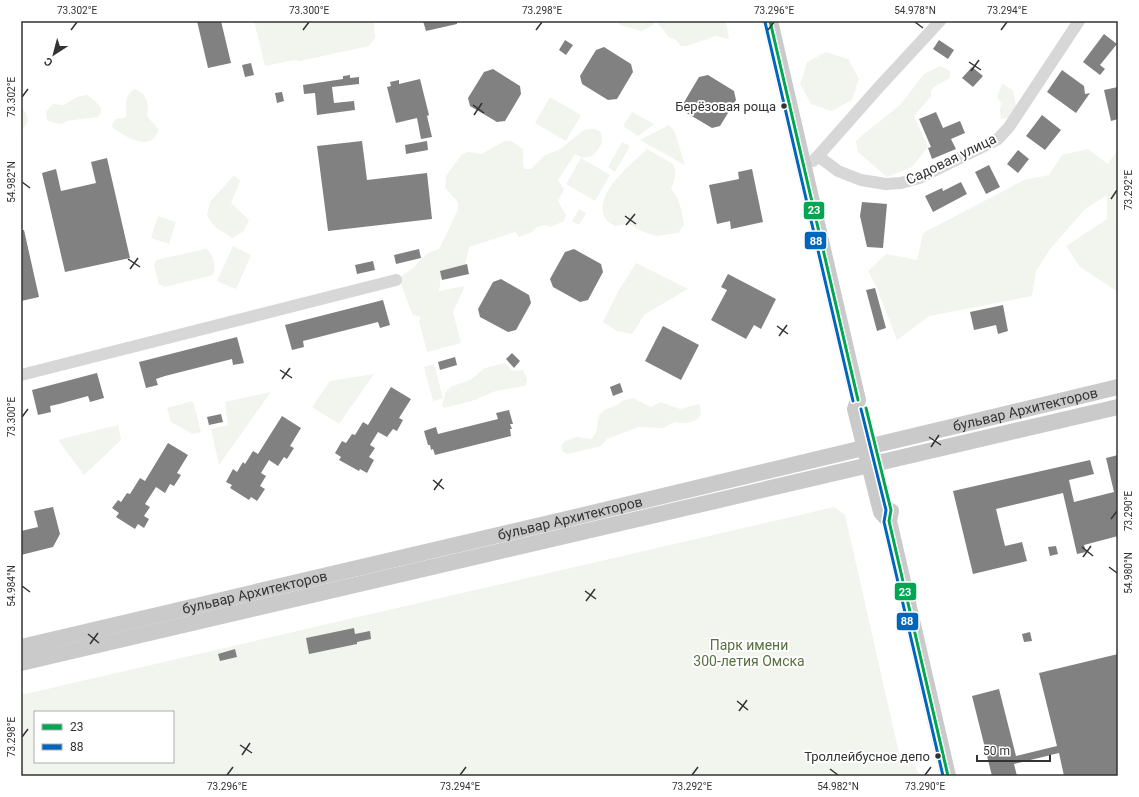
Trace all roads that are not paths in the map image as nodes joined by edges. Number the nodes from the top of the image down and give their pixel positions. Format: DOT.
graph roads {
  1 [pos="770,21"];
  2 [pos="940,21"];
  3 [pos="1079,21"];
  4 [pos="818,156"];
  5 [pos="803,166"];
  6 [pos="396,280"];
  7 [pos="21,375"];
  8 [pos="1118,387"];
  9 [pos="1118,407"];
  10 [pos="870,446"];
  11 [pos="874,464"];
  12 [pos="21,647"];
  13 [pos="21,663"];
  14 [pos="948,776"];
  1 -- 5 [label="main road"];
  2 -- 4 [label="street"];
  3 -- 4 [label="street, Садовая улица"];
  4 -- 5 [label="street"];
  5 -- 10 [label="main road"];
  6 -- 7 [label="street"];
  8 -- 10 [label="main road, бульвар Архитекторов"];
  9 -- 11 [label="main road, бульвар Архитекторов"];
  10 -- 11 [label="main road"];
  10 -- 12 [label="main road, бульвар Архитекторов"];
  11 -- 13 [label="main road, бульвар Архитекторов"];
  11 -- 14 [label="main road"];
}
